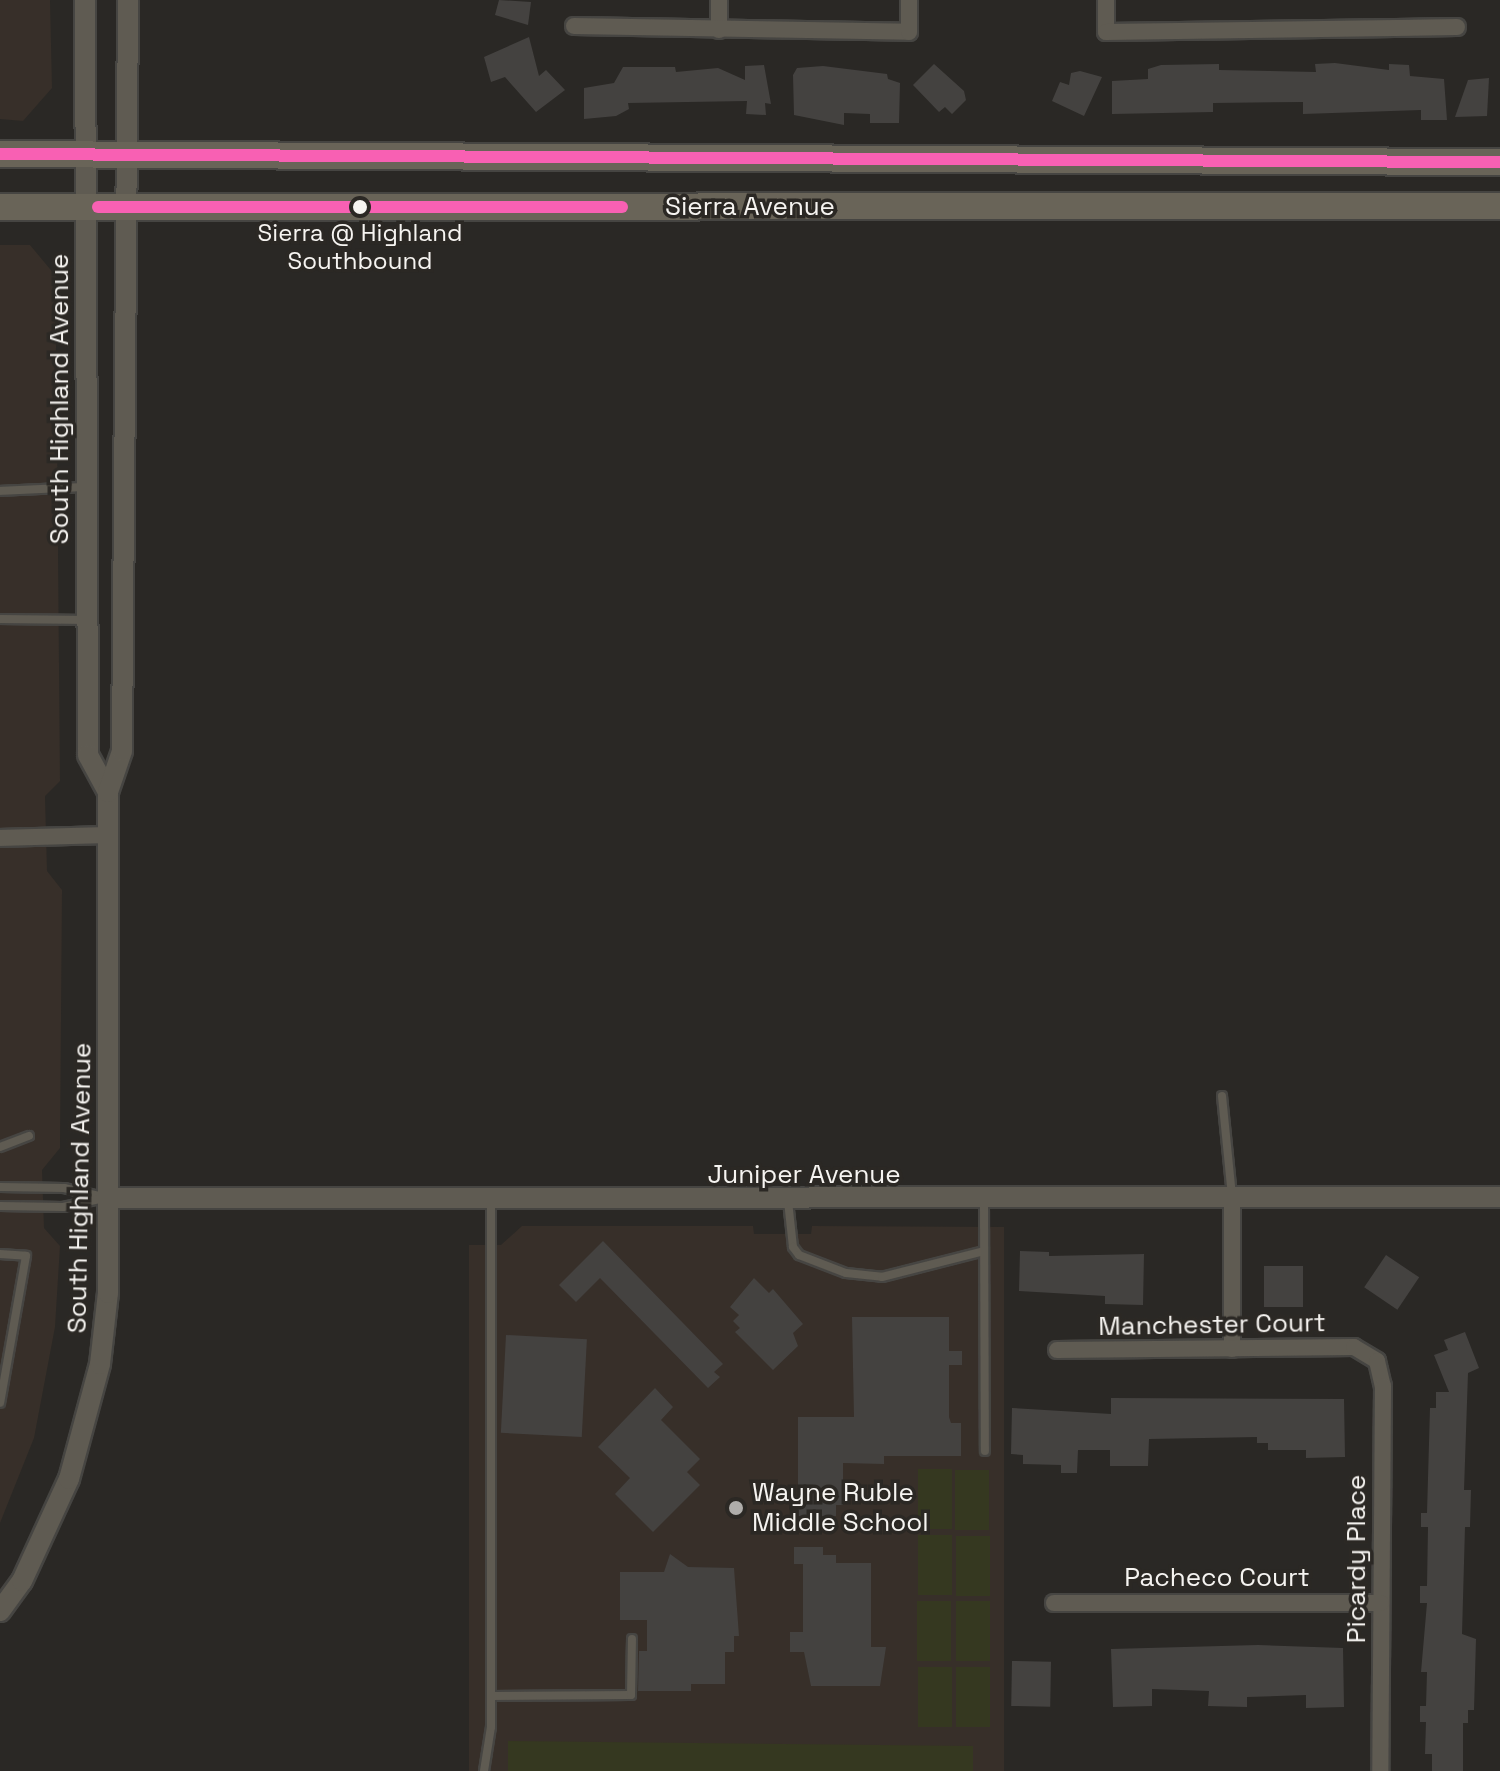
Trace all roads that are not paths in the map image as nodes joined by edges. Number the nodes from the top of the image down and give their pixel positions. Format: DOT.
graph roads {
  1 [pos="85,0"];
  2 [pos="128,0"];
  3 [pos="719,0"];
  4 [pos="909,0"];
  5 [pos="1106,0"];
  6 [pos="574,26"];
  7 [pos="1457,27"];
  8 [pos="719,30"];
  9 [pos="0,154"];
  10 [pos="85,154"];
  11 [pos="126,154"];
  12 [pos="1500,162"];
  13 [pos="1500,206"];
  14 [pos="0,207"];
  15 [pos="85,207"];
  16 [pos="125,207"];
  17 [pos="86,487"];
  18 [pos="0,491"];
  19 [pos="0,619"];
  20 [pos="87,620"];
  21 [pos="108,792"];
  22 [pos="109,835"];
  23 [pos="0,838"];
  24 [pos="1222,1096"];
  25 [pos="29,1136"];
  26 [pos="0,1147"];
  27 [pos="0,1187"];
  28 [pos="1500,1197"];
  29 [pos="108,1198"];
  30 [pos="1232,1198"];
  31 [pos="788,1201"];
  32 [pos="984,1201"];
  33 [pos="491,1202"];
  34 [pos="0,1206"];
  35 [pos="984,1251"];
  36 [pos="0,1254"];
  37 [pos="1232,1349"];
  38 [pos="1057,1350"];
  39 [pos="1368,1352"];
  40 [pos="0,1403"];
  41 [pos="985,1451"];
  42 [pos="1054,1603"];
  43 [pos="1381,1603"];
  44 [pos="0,1611"];
  45 [pos="632,1639"];
  46 [pos="491,1696"];
  47 [pos="484,1771"];
  48 [pos="1380,1771"];
  1 -- 10 [label="street, South Highland Avenue"];
  2 -- 11 [label="street, South Highland Avenue"];
  3 -- 8 [label="street"];
  4 -- 8 [label="street"];
  5 -- 7 [label="street"];
  6 -- 8 [label="street"];
  9 -- 10 [label="main road, Sierra Avenue"];
  10 -- 11 [label="main road, Sierra Avenue"];
  10 -- 15 [label="street, South Highland Avenue"];
  11 -- 12 [label="main road, Sierra Avenue"];
  11 -- 16 [label="street, South Highland Avenue"];
  13 -- 16 [label="main road, Sierra Avenue"];
  14 -- 15 [label="main road, Sierra Avenue"];
  15 -- 16 [label="main road, Sierra Avenue"];
  15 -- 17 [label="street, South Highland Avenue"];
  16 -- 21 [label="street, South Highland Avenue"];
  17 -- 18 [label="lane"];
  17 -- 20 [label="street, South Highland Avenue"];
  19 -- 20 [label="lane"];
  20 -- 21 [label="street, South Highland Avenue"];
  21 -- 22 [label="street, South Highland Avenue"];
  22 -- 23 [label="street"];
  22 -- 29 [label="street, South Highland Avenue"];
  24 -- 30 [label="lane"];
  25 -- 26 [label="lane"];
  27 -- 29 [label="lane"];
  28 -- 30 [label="street, Juniper Avenue"];
  29 -- 33 [label="street, Juniper Avenue"];
  29 -- 34 [label="lane"];
  29 -- 44 [label="street, South Highland Avenue"];
  30 -- 32 [label="street, Juniper Avenue"];
  30 -- 37 [label="street"];
  31 -- 32 [label="street, Juniper Avenue"];
  31 -- 33 [label="street, Juniper Avenue"];
  31 -- 35 [label="lane"];
  32 -- 35 [label="lane"];
  33 -- 46 [label="lane"];
  35 -- 41 [label="lane"];
  36 -- 40 [label="lane"];
  37 -- 38 [label="street, Manchester Court"];
  37 -- 39 [label="street, Manchester Court"];
  39 -- 43 [label="street, Picardy Place"];
  42 -- 43 [label="street, Pacheco Court"];
  43 -- 48 [label="street, Picardy Place"];
  45 -- 46 [label="lane"];
  46 -- 47 [label="lane"];
}
